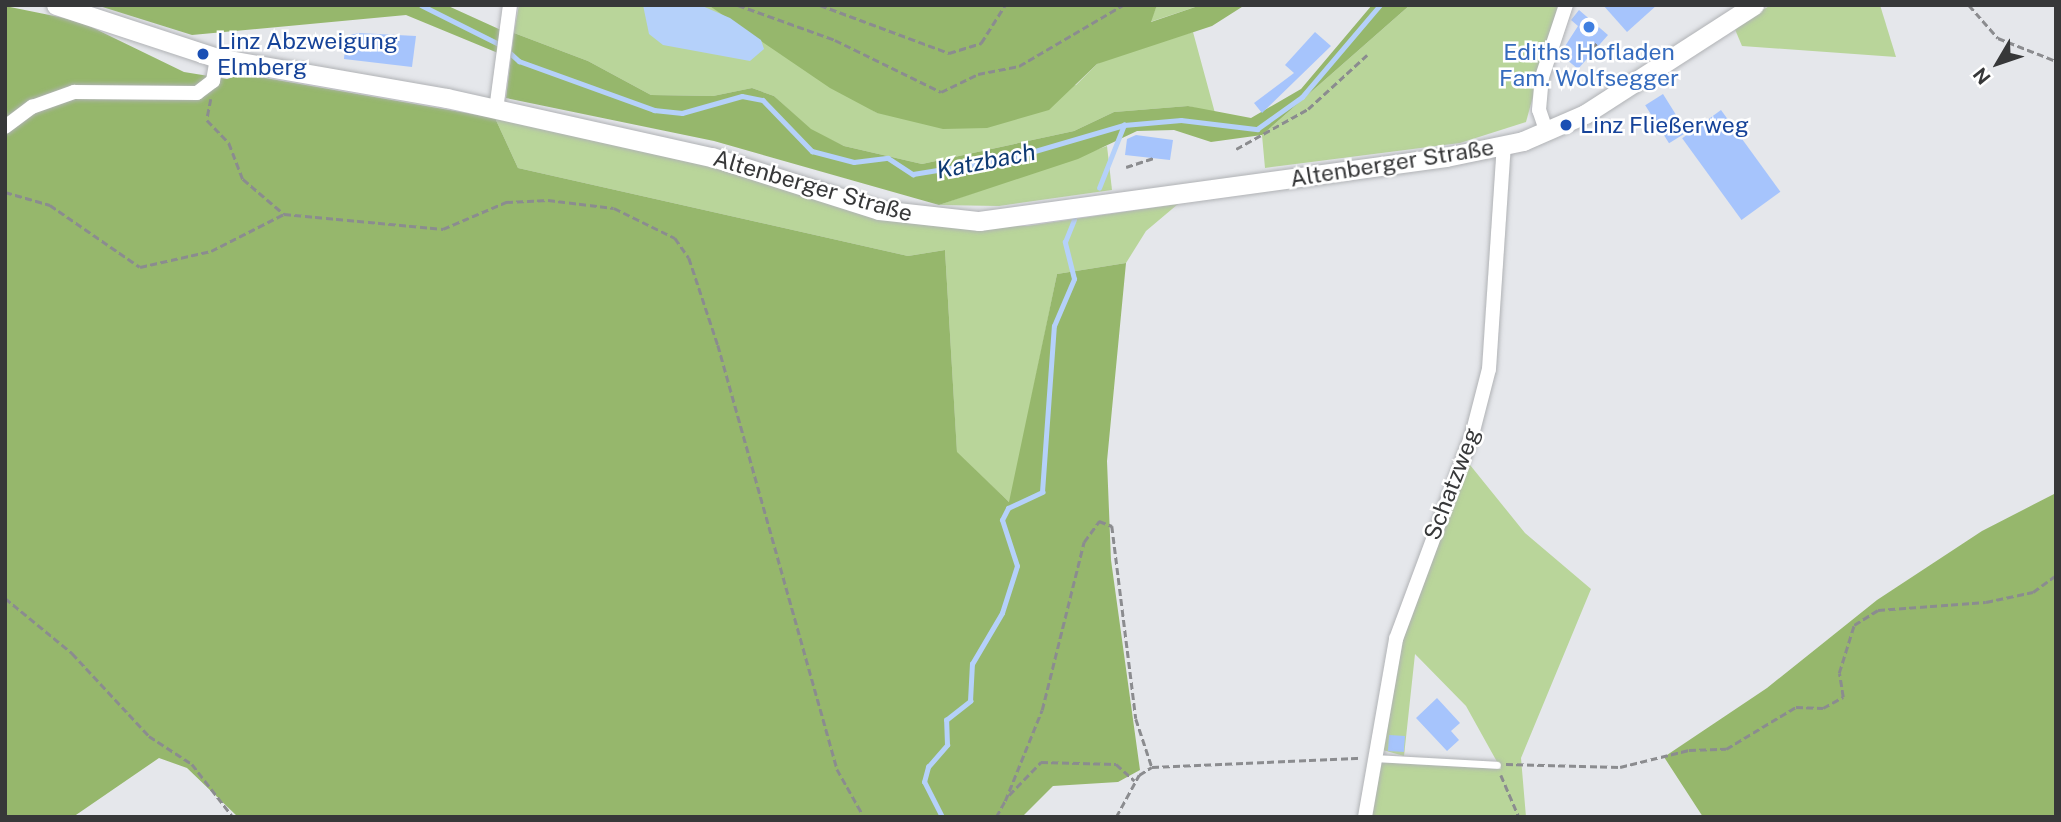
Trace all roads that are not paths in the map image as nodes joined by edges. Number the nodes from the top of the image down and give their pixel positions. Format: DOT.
graph roads {
  1 [pos="510,5"];
  2 [pos="1566,5"];
  3 [pos="1754,5"];
  4 [pos="62,7"];
  5 [pos="217,58"];
  6 [pos="496,110"];
  7 [pos="5,127"];
  8 [pos="1547,133"];
  9 [pos="1504,146"];
  10 [pos="1373,758"];
  11 [pos="1497,765"];
  12 [pos="1365,817"];
  1 -- 6 [label="street"];
  2 -- 8 [label="street"];
  3 -- 8 [label="street, Altenberger Straße"];
  4 -- 5 [label="street, Altenberger Straße"];
  5 -- 6 [label="street, Altenberger Straße"];
  5 -- 7 [label="street"];
  6 -- 9 [label="street, Altenberger Straße"];
  8 -- 9 [label="street, Altenberger Straße"];
  9 -- 10 [label="street, Schatzweg"];
  10 -- 11 [label="lane"];
  10 -- 12 [label="street, Schatzweg"];
}
